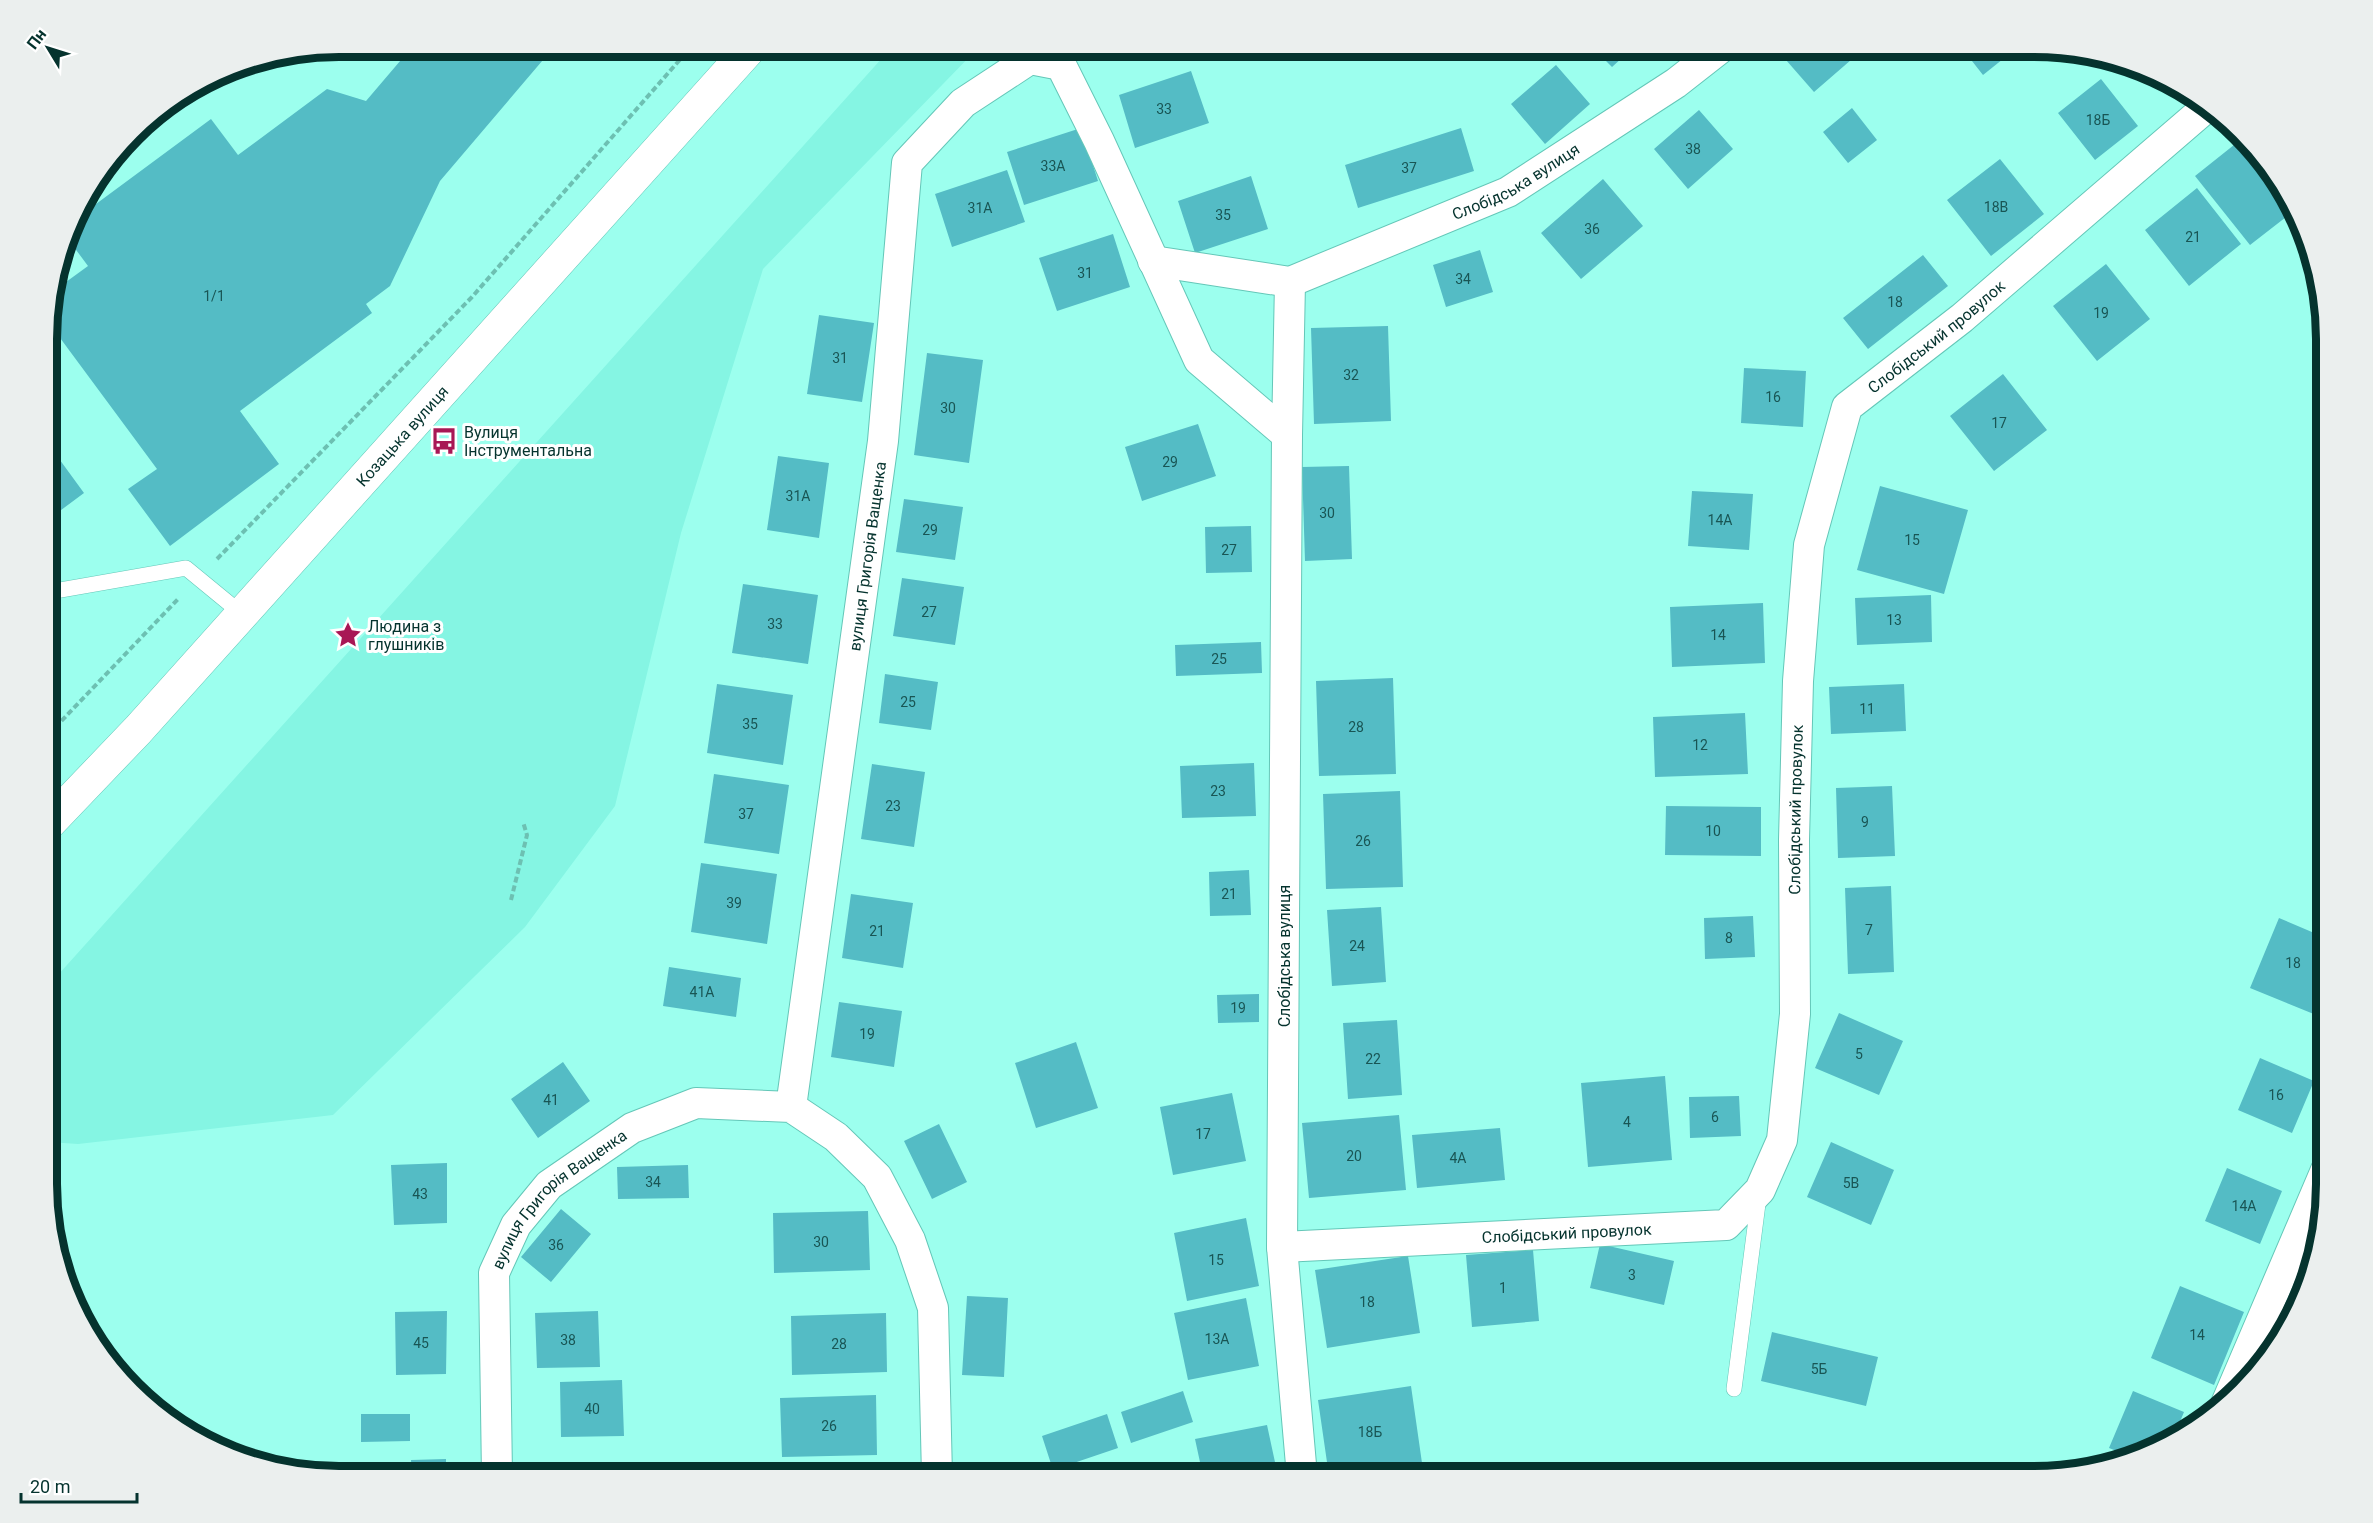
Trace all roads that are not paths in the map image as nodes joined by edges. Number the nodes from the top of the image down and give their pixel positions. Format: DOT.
graph roads {
  1 [pos="741,57"];
  2 [pos="1708,57"];
  3 [pos="2201,112"];
  4 [pos="1153,261"];
  5 [pos="1290,282"];
  6 [pos="1287,435"];
  7 [pos="57,591"];
  8 [pos="242,614"];
  9 [pos="57,816"];
  10 [pos="791,1107"];
  11 [pos="1760,1190"];
  12 [pos="2315,1195"];
  13 [pos="1282,1247"];
  14 [pos="2236,1380"];
  15 [pos="1734,1389"];
  16 [pos="497,1466"];
  17 [pos="937,1466"];
  18 [pos="1301,1466"];
  1 -- 8 [label="main road, Козацька вулиця"];
  2 -- 5 [label="street, Слобідська вулиця"];
  3 -- 11 [label="street, Слобідський провулок"];
  4 -- 5 [label="street"];
  4 -- 6 [label="street"];
  4 -- 10 [label="street, вулиця Григорія Ващенка"];
  5 -- 6 [label="street, Слобідська вулиця"];
  6 -- 13 [label="street, Слобідська вулиця"];
  7 -- 8 [label="lane"];
  8 -- 9 [label="main road, Козацька вулиця"];
  10 -- 16 [label="street, вулиця Григорія Ващенка"];
  10 -- 17 [label="street"];
  11 -- 13 [label="street, Слобідський провулок"];
  11 -- 15 [label="lane"];
  12 -- 14 [label="street"];
  13 -- 18 [label="street, Слобідська вулиця"];
}
